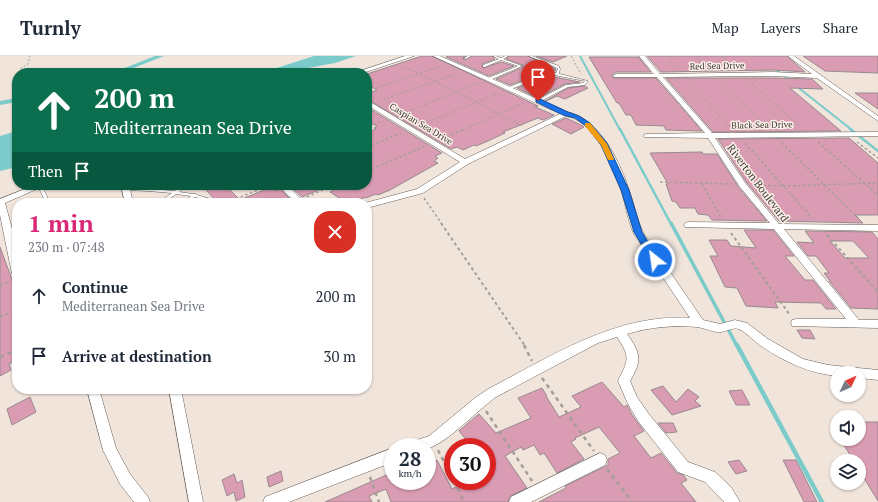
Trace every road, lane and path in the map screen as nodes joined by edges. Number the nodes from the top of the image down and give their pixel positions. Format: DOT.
graph roads {
  1 [pos="30,56"];
  2 [pos="411,56"];
  3 [pos="436,56"];
  4 [pos="470,56"];
  5 [pos="494,56"];
  6 [pos="506,56"];
  7 [pos="530,56"];
  8 [pos="571,56"];
  9 [pos="642,56"];
  10 [pos="666,56"];
  11 [pos="695,56"];
  12 [pos="791,56"];
  13 [pos="465,58"];
  14 [pos="500,58"];
  15 [pos="391,62"];
  16 [pos="451,63"];
  17 [pos="484,66"];
  18 [pos="21,68"];
  19 [pos="372,68"];
  20 [pos="467,70"];
  21 [pos="420,73"];
  22 [pos="557,74"];
  23 [pos="714,75"];
  24 [pos="616,76"];
  25 [pos="658,76"];
  26 [pos="683,76"];
  27 [pos="819,76"];
  28 [pos="488,79"];
  29 [pos="436,81"];
  30 [pos="585,81"];
  31 [pos="510,88"];
  32 [pos="372,89"];
  33 [pos="456,93"];
  34 [pos="536,100"];
  35 [pos="372,102"];
  36 [pos="476,103"];
  37 [pos="372,105"];
  38 [pos="499,114"];
  39 [pos="566,114"];
  40 [pos="392,118"];
  41 [pos="878,119"];
  42 [pos="372,125"];
  43 [pos="411,129"];
  44 [pos="531,130"];
  45 [pos="774,134"];
  46 [pos="846,134"];
  47 [pos="878,134"];
  48 [pos="710,135"];
  49 [pos="738,135"];
  50 [pos="646,136"];
  51 [pos="433,143"];
  52 [pos="372,145"];
  53 [pos="878,158"];
  54 [pos="465,162"];
  55 [pos="372,169"];
  56 [pos="660,182"];
  57 [pos="878,183"];
  58 [pos="702,184"];
  59 [pos="743,185"];
  60 [pos="826,185"];
  61 [pos="784,186"];
  62 [pos="29,190"];
  63 [pos="154,190"];
  64 [pos="178,190"];
  65 [pos="204,190"];
  66 [pos="258,190"];
  67 [pos="287,190"];
  68 [pos="324,190"];
  69 [pos="420,191"];
  70 [pos="175,192"];
  71 [pos="195,195"];
  72 [pos="167,198"];
  73 [pos="191,198"];
  74 [pos="204,198"];
  75 [pos="238,198"];
  76 [pos="296,198"];
  77 [pos="308,198"];
  78 [pos="1,202"];
  79 [pos="372,204"];
  80 [pos="688,225"];
  81 [pos="726,226"];
  82 [pos="776,226"];
  83 [pos="819,226"];
  84 [pos="873,228"];
  85 [pos="12,252"];
  86 [pos="12,281"];
  87 [pos="0,285"];
  88 [pos="878,292"];
  89 [pos="12,312"];
  90 [pos="0,317"];
  91 [pos="699,323"];
  92 [pos="796,323"];
  93 [pos="856,324"];
  94 [pos="878,324"];
  95 [pos="620,332"];
  96 [pos="12,352"];
  97 [pos="0,357"];
  98 [pos="536,370"];
  99 [pos="830,370"];
  100 [pos="866,374"];
  101 [pos="878,375"];
  102 [pos="94,394"];
  103 [pos="176,394"];
  104 [pos="479,402"];
  105 [pos="436,438"];
  106 [pos="436,447"];
  107 [pos="384,458"];
  108 [pos="600,460"];
  109 [pos="444,462"];
  110 [pos="365,464"];
  111 [pos="458,490"];
  112 [pos="539,491"];
  113 [pos="143,502"];
  114 [pos="196,502"];
  115 [pos="270,502"];
  116 [pos="379,502"];
  117 [pos="464,502"];
  118 [pos="516,502"];
  119 [pos="632,502"];
  120 [pos="733,502"];
  1 -- 18 [label="path"];
  2 -- 15 [label="street"];
  3 -- 16 [label="street"];
  4 -- 13 [label="lane"];
  5 -- 14 [label="lane"];
  6 -- 14 [label="lane"];
  7 -- 22 [label="lane"];
  8 -- 30 [label="path"];
  9 -- 25 [label="street, Riverton Boulevard"];
  10 -- 26 [label="path"];
  11 -- 23 [label="path"];
  12 -- 27 [label="street"];
  14 -- 17 [label="lane"];
  14 -- 28 [label="lane"];
  15 -- 19 [label="street"];
  15 -- 21 [label="path"];
  16 -- 20 [label="street"];
  16 -- 21 [label="path"];
  20 -- 28 [label="street"];
  20 -- 29 [label="path"];
  21 -- 29 [label="path"];
  21 -- 32 [label="path"];
  22 -- 30 [label="lane"];
  22 -- 31 [label="lane"];
  23 -- 26 [label="street, Red Sea Drive"];
  23 -- 27 [label="street, Red Sea Drive"];
  23 -- 45 [label="path"];
  24 -- 25 [label="street, Red Sea Drive"];
  25 -- 26 [label="street, Red Sea Drive"];
  25 -- 48 [label="street, Riverton Boulevard"];
  26 -- 49 [label="path"];
  27 -- 41 [label="street"];
  28 -- 31 [label="street"];
  28 -- 33 [label="path"];
  29 -- 33 [label="path"];
  29 -- 35 [label="path"];
  30 -- 34 [label="lane"];
  31 -- 34 [label="street"];
  31 -- 36 [label="path"];
  33 -- 36 [label="path"];
  33 -- 40 [label="path"];
  34 -- 38 [label="path"];
  34 -- 39 [label="street"];
  36 -- 38 [label="path"];
  36 -- 43 [label="path"];
  37 -- 40 [label="street, Caspian Sea Drive"];
  38 -- 44 [label="path"];
  38 -- 51 [label="path"];
  39 -- 44 [label="street"];
  39 -- 91 [label="street"];
  40 -- 42 [label="path"];
  40 -- 43 [label="street, Caspian Sea Drive"];
  43 -- 51 [label="street, Caspian Sea Drive"];
  43 -- 52 [label="path"];
  44 -- 54 [label="street"];
  45 -- 46 [label="street, Black Sea Drive"];
  45 -- 49 [label="street, Black Sea Drive"];
  45 -- 60 [label="path"];
  46 -- 47 [label="street, Black Sea Drive"];
  46 -- 53 [label="path"];
  48 -- 49 [label="street, Black Sea Drive"];
  48 -- 50 [label="street, Black Sea Drive"];
  48 -- 59 [label="street, Riverton Boulevard"];
  49 -- 61 [label="path"];
  51 -- 54 [label="street, Caspian Sea Drive"];
  51 -- 55 [label="path"];
  54 -- 69 [label="street"];
  56 -- 58 [label="path"];
  57 -- 60 [label="path"];
  58 -- 59 [label="path"];
  58 -- 81 [label="path"];
  59 -- 61 [label="path"];
  59 -- 82 [label="street, Riverton Boulevard"];
  60 -- 61 [label="path"];
  60 -- 84 [label="path"];
  61 -- 83 [label="path"];
  62 -- 78 [label="street"];
  63 -- 70 [label="lane"];
  64 -- 70 [label="lane"];
  65 -- 71 [label="path"];
  66 -- 75 [label="path"];
  67 -- 76 [label="street"];
  68 -- 77 [label="path"];
  69 -- 79 [label="street"];
  69 -- 98 [label="path"];
  70 -- 71 [label="lane"];
  70 -- 72 [label="lane"];
  71 -- 73 [label="lane"];
  71 -- 74 [label="lane"];
  78 -- 85 [label="street"];
  80 -- 81 [label="street"];
  81 -- 82 [label="street"];
  81 -- 92 [label="path"];
  82 -- 83 [label="street"];
  82 -- 93 [label="street, Riverton Boulevard"];
  83 -- 84 [label="street"];
  83 -- 88 [label="path"];
  86 -- 87 [label="path"];
  89 -- 90 [label="path"];
  91 -- 95 [label="street"];
  91 -- 99 [label="street"];
  92 -- 93 [label="street"];
  93 -- 94 [label="street"];
  95 -- 98 [label="street"];
  95 -- 120 [label="street"];
  96 -- 97 [label="path"];
  98 -- 104 [label="street"];
  98 -- 108 [label="path"];
  100 -- 101 [label="street"];
  102 -- 113 [label="street"];
  103 -- 114 [label="street"];
  104 -- 105 [label="street"];
  104 -- 112 [label="path"];
  106 -- 109 [label="path"];
  107 -- 110 [label="street"];
  108 -- 112 [label="street"];
  108 -- 119 [label="path"];
  110 -- 115 [label="street"];
  110 -- 116 [label="path"];
  111 -- 117 [label="path"];
  112 -- 118 [label="street"];
}
